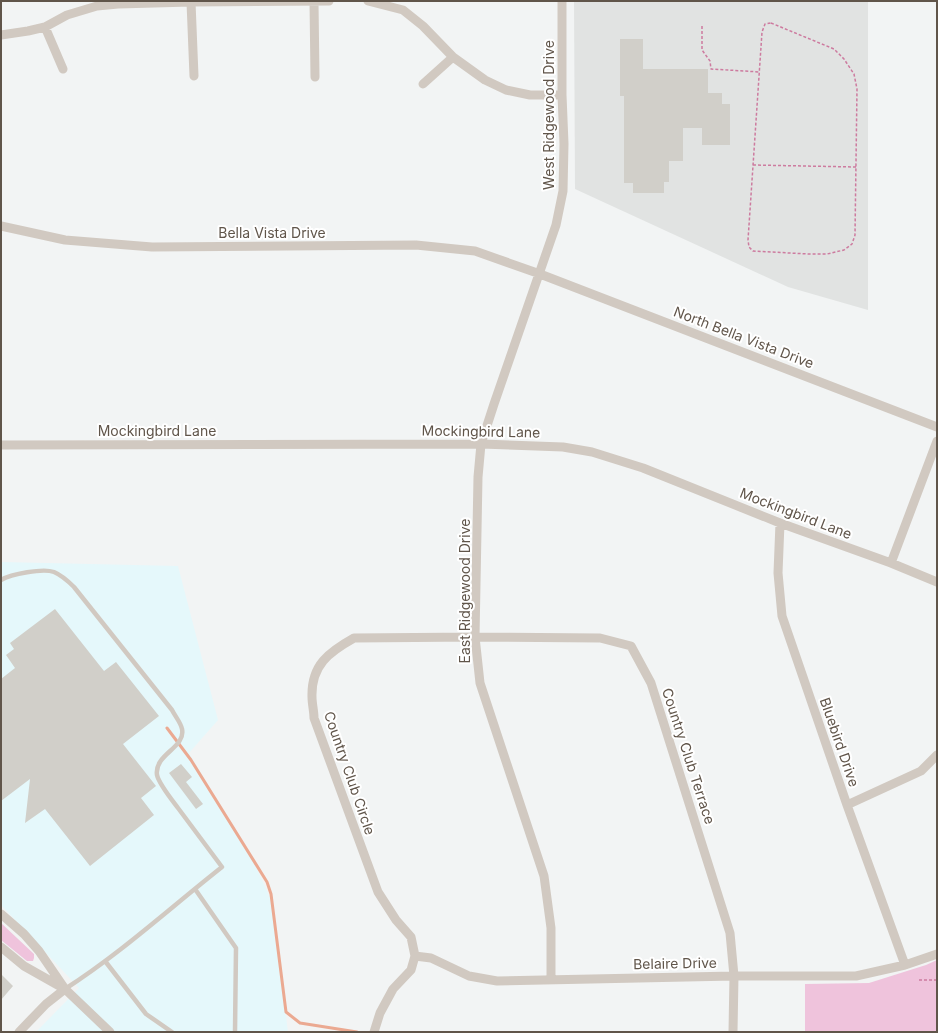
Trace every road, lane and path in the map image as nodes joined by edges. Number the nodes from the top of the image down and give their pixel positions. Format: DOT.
graph roads {
  1 [pos="329,1"];
  2 [pos="368,1"];
  3 [pos="562,1"];
  4 [pos="117,2"];
  5 [pos="191,2"];
  6 [pos="314,2"];
  7 [pos="702,26"];
  8 [pos="45,27"];
  9 [pos="1,35"];
  10 [pos="453,57"];
  11 [pos="63,69"];
  12 [pos="760,72"];
  13 [pos="194,76"];
  14 [pos="315,77"];
  15 [pos="424,84"];
  16 [pos="562,95"];
  17 [pos="753,165"];
  18 [pos="856,167"];
  19 [pos="1,226"];
  20 [pos="540,274"];
  21 [pos="937,427"];
  22 [pos="937,441"];
  23 [pos="481,444"];
  24 [pos="1,445"];
  25 [pos="780,523"];
  26 [pos="891,564"];
  27 [pos="1,580"];
  28 [pos="937,582"];
  29 [pos="476,637"];
  30 [pos="937,755"];
  31 [pos="847,805"];
  32 [pos="195,889"];
  33 [pos="1,914"];
  34 [pos="1,947"];
  35 [pos="937,954"];
  36 [pos="415,956"];
  37 [pos="105,961"];
  38 [pos="905,965"];
  39 [pos="734,976"];
  40 [pos="552,979"];
  41 [pos="919,980"];
  42 [pos="937,980"];
  43 [pos="64,989"];
  44 [pos="19,1032"];
  45 [pos="110,1032"];
  46 [pos="172,1032"];
  47 [pos="235,1032"];
  48 [pos="374,1032"];
  49 [pos="733,1032"];
  1 -- 6 [label="street"];
  2 -- 10 [label="street"];
  3 -- 16 [label="street, West Ridgewood Drive"];
  4 -- 5 [label="street"];
  4 -- 8 [label="street"];
  5 -- 6 [label="street"];
  5 -- 13 [label="street"];
  6 -- 14 [label="street"];
  7 -- 12 [label="path"];
  8 -- 9 [label="street"];
  8 -- 11 [label="street"];
  10 -- 15 [label="street"];
  10 -- 16 [label="street"];
  12 -- 17 [label="path"];
  12 -- 18 [label="path"];
  16 -- 20 [label="street, West Ridgewood Drive"];
  17 -- 18 [label="path"];
  17 -- 18 [label="path"];
  19 -- 20 [label="street, Bella Vista Drive"];
  20 -- 21 [label="street, North Bella Vista Drive"];
  20 -- 23 [label="street, East Ridgewood Drive"];
  22 -- 26 [label="street"];
  23 -- 24 [label="street, Mockingbird Lane"];
  23 -- 25 [label="street, Mockingbird Lane"];
  23 -- 29 [label="street, East Ridgewood Drive"];
  25 -- 26 [label="street, Mockingbird Lane"];
  25 -- 31 [label="street, Bluebird Drive"];
  26 -- 28 [label="street, Mockingbird Lane"];
  27 -- 32 [label="lane"];
  29 -- 36 [label="street, Country Club Circle"];
  29 -- 39 [label="street, Country Club Terrace"];
  29 -- 40 [label="street, East Ridgewood Drive"];
  30 -- 31 [label="street"];
  31 -- 38 [label="street, Bluebird Drive"];
  32 -- 37 [label="lane"];
  32 -- 47 [label="lane"];
  33 -- 43 [label="street"];
  34 -- 43 [label="street"];
  35 -- 38 [label="street, Belaire Drive"];
  36 -- 40 [label="street, Belaire Drive"];
  36 -- 48 [label="street"];
  37 -- 43 [label="lane"];
  37 -- 46 [label="lane"];
  38 -- 39 [label="street, Belaire Drive"];
  39 -- 40 [label="street, Belaire Drive"];
  39 -- 49 [label="street, Country Club Terrace"];
  41 -- 42 [label="path"];
  43 -- 44 [label="street"];
  43 -- 45 [label="street"];
}
